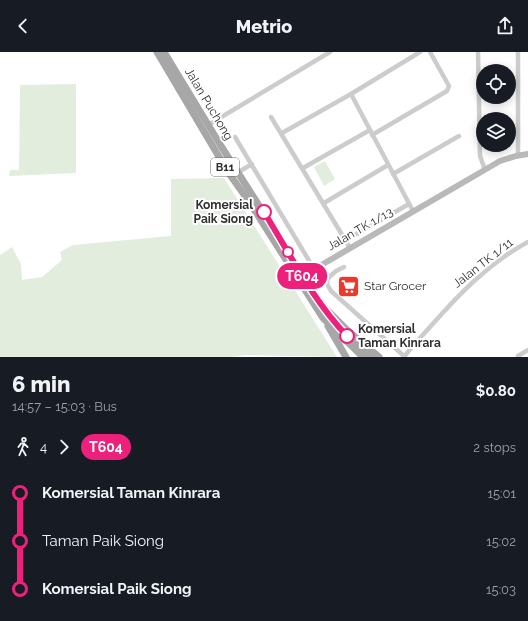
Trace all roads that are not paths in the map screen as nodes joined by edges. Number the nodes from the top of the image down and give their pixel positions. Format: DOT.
graph roads {
  1 [pos="156,52"];
  2 [pos="164,52"];
  3 [pos="330,52"];
  4 [pos="420,52"];
  5 [pos="430,52"];
  6 [pos="478,52"];
  7 [pos="518,52"];
  8 [pos="351,94"];
  9 [pos="271,117"];
  10 [pos="208,125"];
  11 [pos="282,133"];
  12 [pos="371,133"];
  13 [pos="459,136"];
  14 [pos="236,137"];
  15 [pos="528,154"];
  16 [pos="518,156"];
  17 [pos="252,164"];
  18 [pos="388,165"];
  19 [pos="303,168"];
  20 [pos="485,170"];
  21 [pos="238,172"];
  22 [pos="393,174"];
  23 [pos="324,203"];
  24 [pos="409,204"];
  25 [pos="413,211"];
  26 [pos="346,240"];
  27 [pos="528,242"];
  28 [pos="350,248"];
  29 [pos="344,267"];
  30 [pos="314,269"];
  31 [pos="300,277"];
  32 [pos="314,294"];
  33 [pos="324,318"];
  34 [pos="528,350"];
  35 [pos="518,356"];
  36 [pos="346,357"];
  37 [pos="364,357"];
  38 [pos="377,357"];
  39 [pos="404,357"];
  1 -- 31 [label="main road, Jalan Puchong / B11"];
  2 -- 10 [label="main road, Jalan Puchong / B11"];
  3 -- 10 [label="street"];
  4 -- 8 [label="street"];
  5 -- 12 [label="street"];
  6 -- 20 [label="street"];
  7 -- 16 [label="street"];
  8 -- 11 [label="street"];
  8 -- 12 [label="street"];
  9 -- 11 [label="street"];
  10 -- 21 [label="main road, Jalan Puchong / B11"];
  11 -- 19 [label="street"];
  12 -- 18 [label="street"];
  12 -- 19 [label="street"];
  13 -- 22 [label="street"];
  14 -- 17 [label="street"];
  15 -- 16 [label="street, Jalan TK 1/13"];
  16 -- 20 [label="street, Jalan TK 1/13"];
  17 -- 21 [label="street"];
  17 -- 30 [label="street"];
  18 -- 22 [label="street"];
  18 -- 23 [label="street"];
  19 -- 23 [label="street"];
  20 -- 25 [label="street, Jalan TK 1/13"];
  21 -- 31 [label="main road, Jalan Puchong / B11"];
  22 -- 24 [label="street"];
  23 -- 26 [label="street"];
  24 -- 25 [label="street"];
  24 -- 26 [label="street"];
  25 -- 28 [label="street, Jalan TK 1/13"];
  26 -- 28 [label="street"];
  27 -- 39 [label="street, Jalan TK 1/11"];
  28 -- 30 [label="street, Jalan TK 1/13"];
  29 -- 39 [label="street"];
  30 -- 31 [label="street, Jalan TK 1/13"];
  30 -- 32 [label="main road"];
  31 -- 32 [label="main road, Jalan Puchong / B11"];
  31 -- 33 [label="main road, Jalan Puchong / B11"];
  32 -- 38 [label="main road, Jalan Puchong / B11"];
  33 -- 36 [label="main road"];
  33 -- 37 [label="main road, Jalan Puchong / B11"];
  34 -- 35 [label="street"];
}
